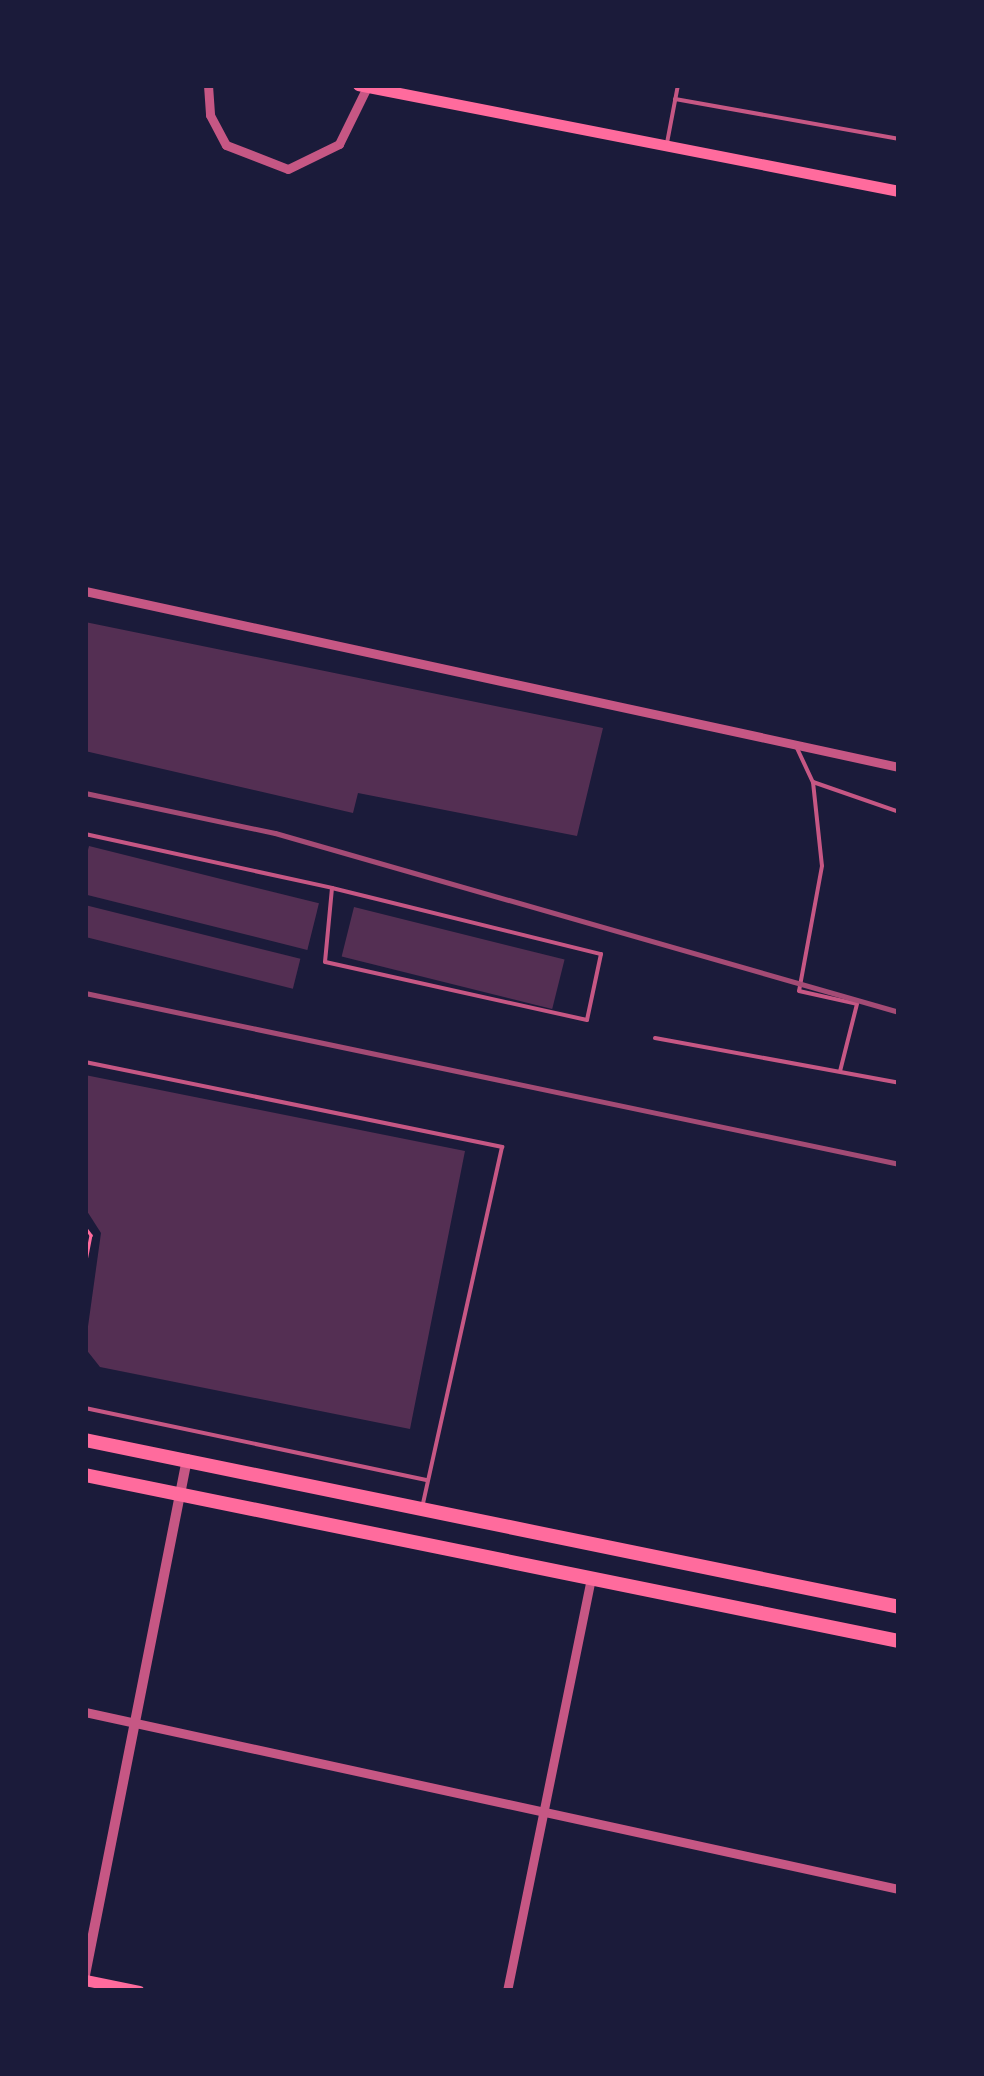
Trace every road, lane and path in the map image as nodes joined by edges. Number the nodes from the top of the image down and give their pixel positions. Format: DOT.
graph roads {
  1 [pos="208,85"];
  2 [pos="678,85"];
  3 [pos="364,86"];
  4 [pos="675,99"];
  5 [pos="899,139"];
  6 [pos="667,143"];
  7 [pos="899,192"];
  8 [pos="85,591"];
  9 [pos="796,746"];
  10 [pos="899,767"];
  11 [pos="813,782"];
  12 [pos="899,812"];
  13 [pos="85,834"];
  14 [pos="332,888"];
  15 [pos="656,1038"];
  16 [pos="85,1062"];
  17 [pos="840,1071"];
  18 [pos="899,1082"];
  19 [pos="85,1226"];
  20 [pos="85,1266"];
  21 [pos="85,1408"];
  22 [pos="85,1440"];
  23 [pos="187,1459"];
  24 [pos="85,1475"];
  25 [pos="428,1480"];
  26 [pos="182,1495"];
  27 [pos="422,1508"];
  28 [pos="591,1578"];
  29 [pos="899,1607"];
  30 [pos="899,1641"];
  31 [pos="85,1712"];
  32 [pos="136,1722"];
  33 [pos="543,1811"];
  34 [pos="899,1889"];
  35 [pos="85,1978"];
  36 [pos="139,1991"];
  37 [pos="507,1991"];
  1 -- 3 [label="street"];
  2 -- 4 [label="lane"];
  3 -- 6 [label="main road"];
  4 -- 5 [label="lane"];
  4 -- 6 [label="lane"];
  6 -- 7 [label="main road"];
  8 -- 9 [label="street"];
  9 -- 10 [label="street"];
  9 -- 11 [label="lane"];
  11 -- 12 [label="lane"];
  11 -- 17 [label="lane"];
  13 -- 14 [label="lane"];
  14 -- 14 [label="lane"];
  15 -- 17 [label="lane"];
  16 -- 25 [label="lane"];
  17 -- 18 [label="lane"];
  19 -- 20 [label="path"];
  21 -- 25 [label="lane"];
  22 -- 23 [label="highway"];
  23 -- 26 [label="street"];
  23 -- 27 [label="highway"];
  24 -- 26 [label="highway"];
  25 -- 27 [label="lane"];
  26 -- 28 [label="highway"];
  26 -- 32 [label="street"];
  27 -- 29 [label="highway"];
  28 -- 30 [label="highway"];
  28 -- 33 [label="street"];
  31 -- 32 [label="street"];
  32 -- 33 [label="street"];
  32 -- 35 [label="street"];
  33 -- 34 [label="street"];
  33 -- 37 [label="street"];
  35 -- 36 [label="main road"];
}
